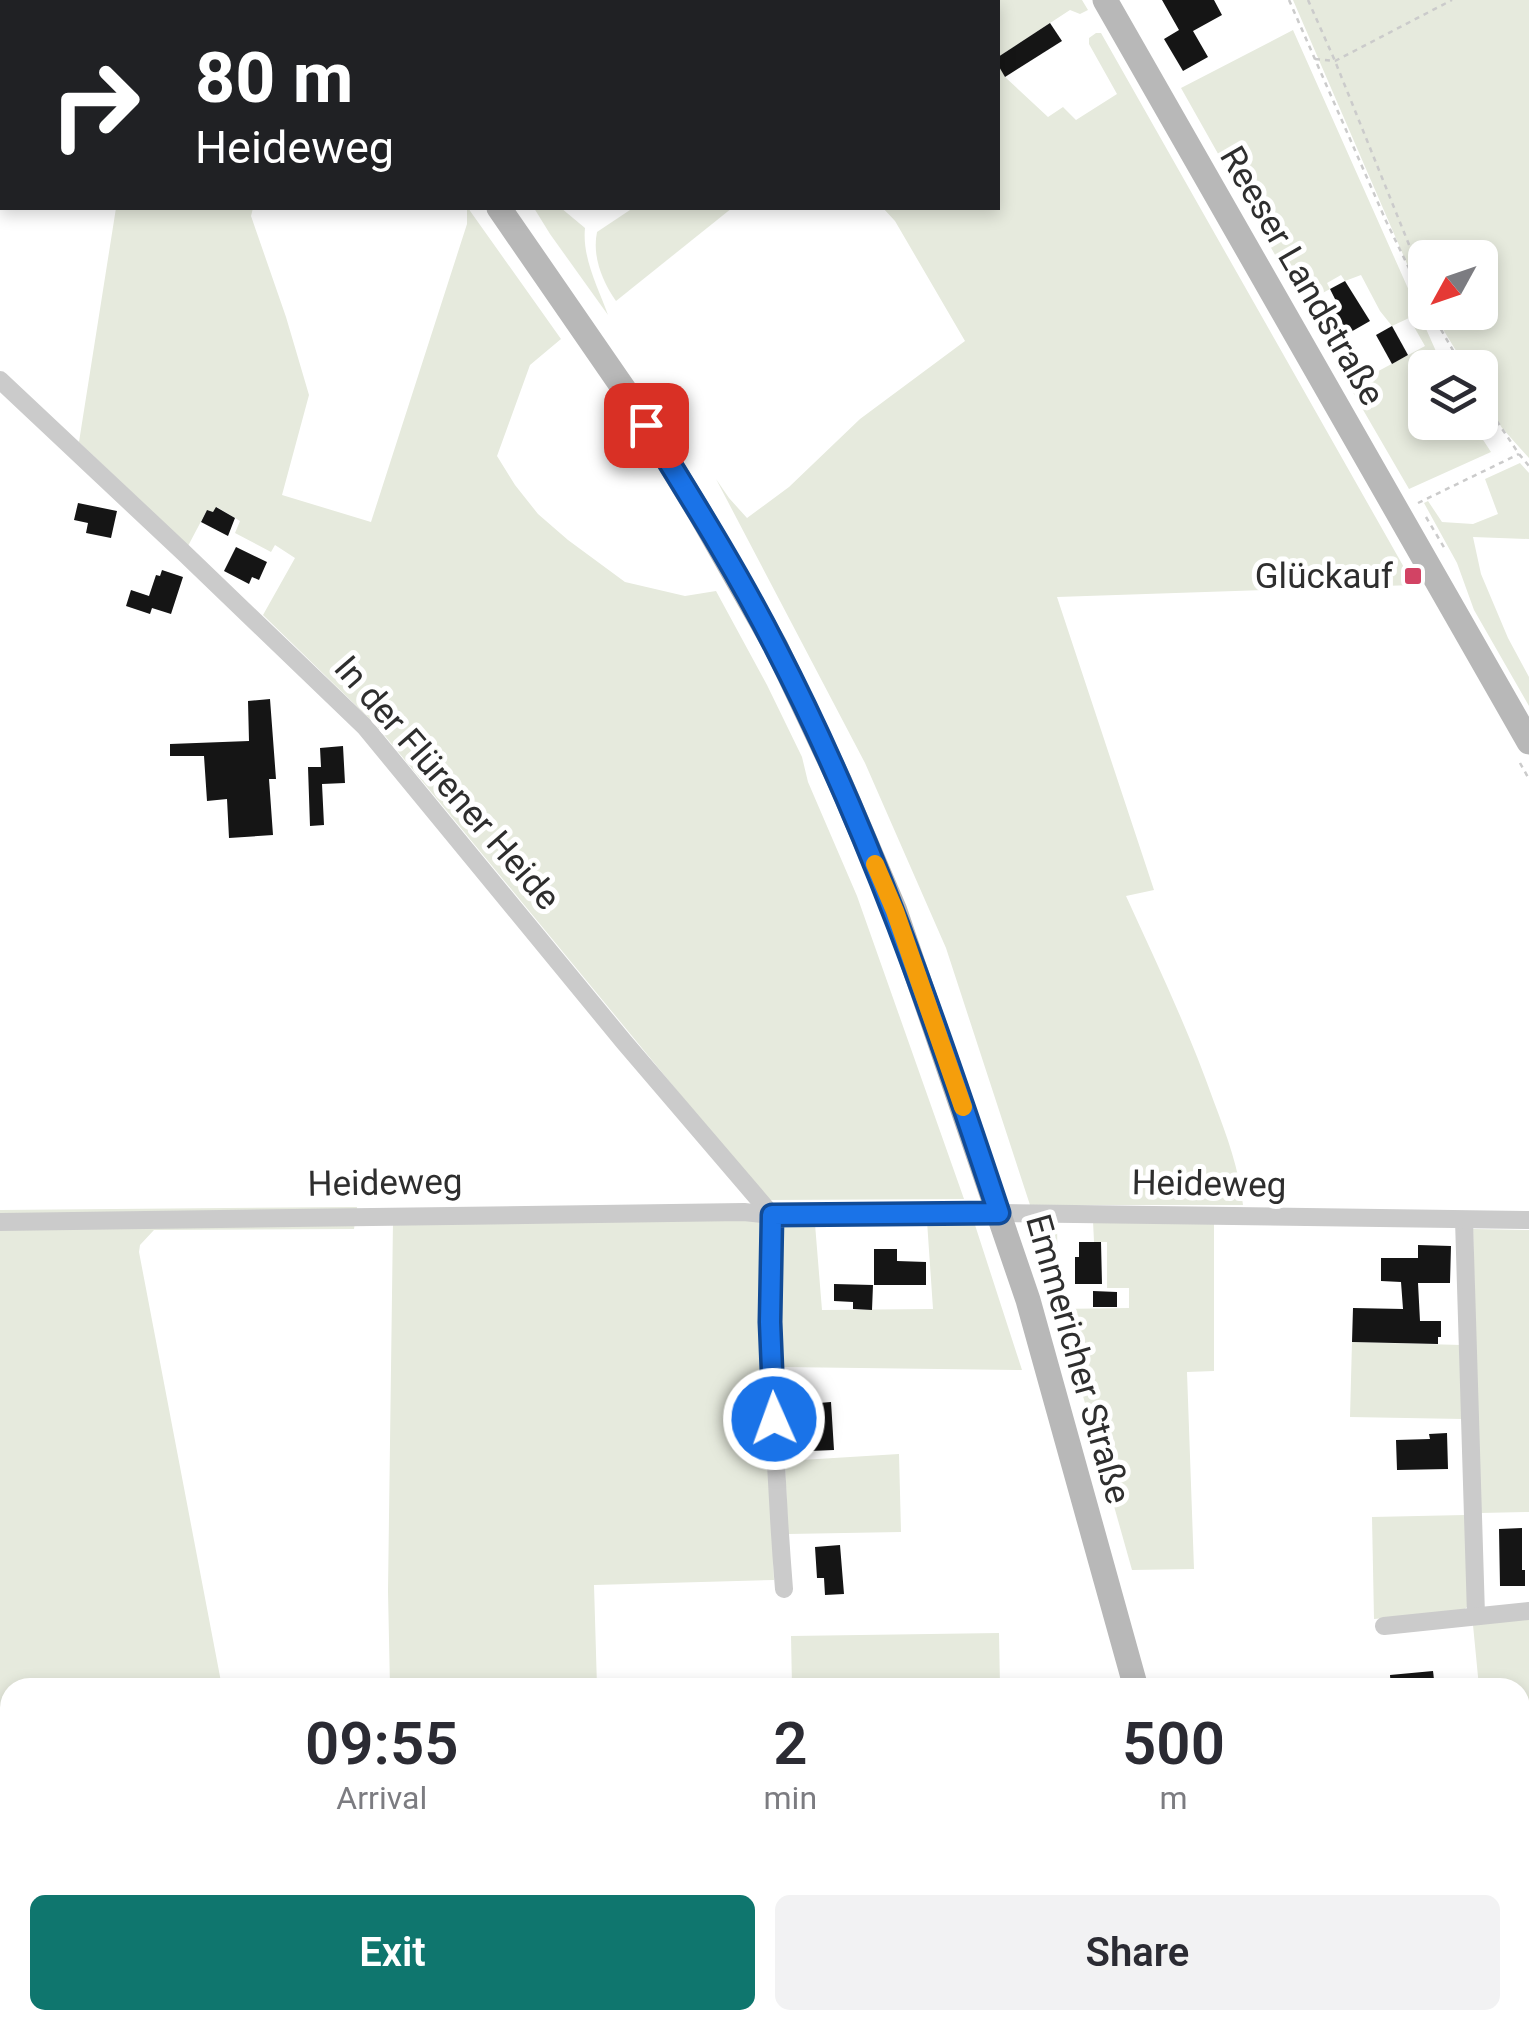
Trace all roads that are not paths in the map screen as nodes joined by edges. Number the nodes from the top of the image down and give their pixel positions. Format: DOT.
graph roads {
  1 [pos="1105,0"];
  2 [pos="501,210"];
  3 [pos="0,380"];
  4 [pos="1529,742"];
  5 [pos="999,1213"];
  6 [pos="772,1215"];
  7 [pos="1464,1220"];
  8 [pos="1529,1220"];
  9 [pos="0,1222"];
  10 [pos="784,1589"];
  11 [pos="1529,1610"];
  12 [pos="1476,1615"];
  13 [pos="1384,1626"];
  14 [pos="1133,1678"];
  1 -- 4 [label="main road, Reeser Landstraße"];
  2 -- 5 [label="main road, Emmericher Straße"];
  3 -- 6 [label="street, In der Flürener Heide"];
  5 -- 6 [label="street, Heideweg"];
  5 -- 7 [label="street, Heideweg"];
  5 -- 14 [label="main road, Emmericher Straße"];
  6 -- 9 [label="street, Heideweg"];
  6 -- 10 [label="street"];
  7 -- 8 [label="street, Heideweg"];
  7 -- 12 [label="street"];
  11 -- 12 [label="street"];
  12 -- 13 [label="street"];
}
